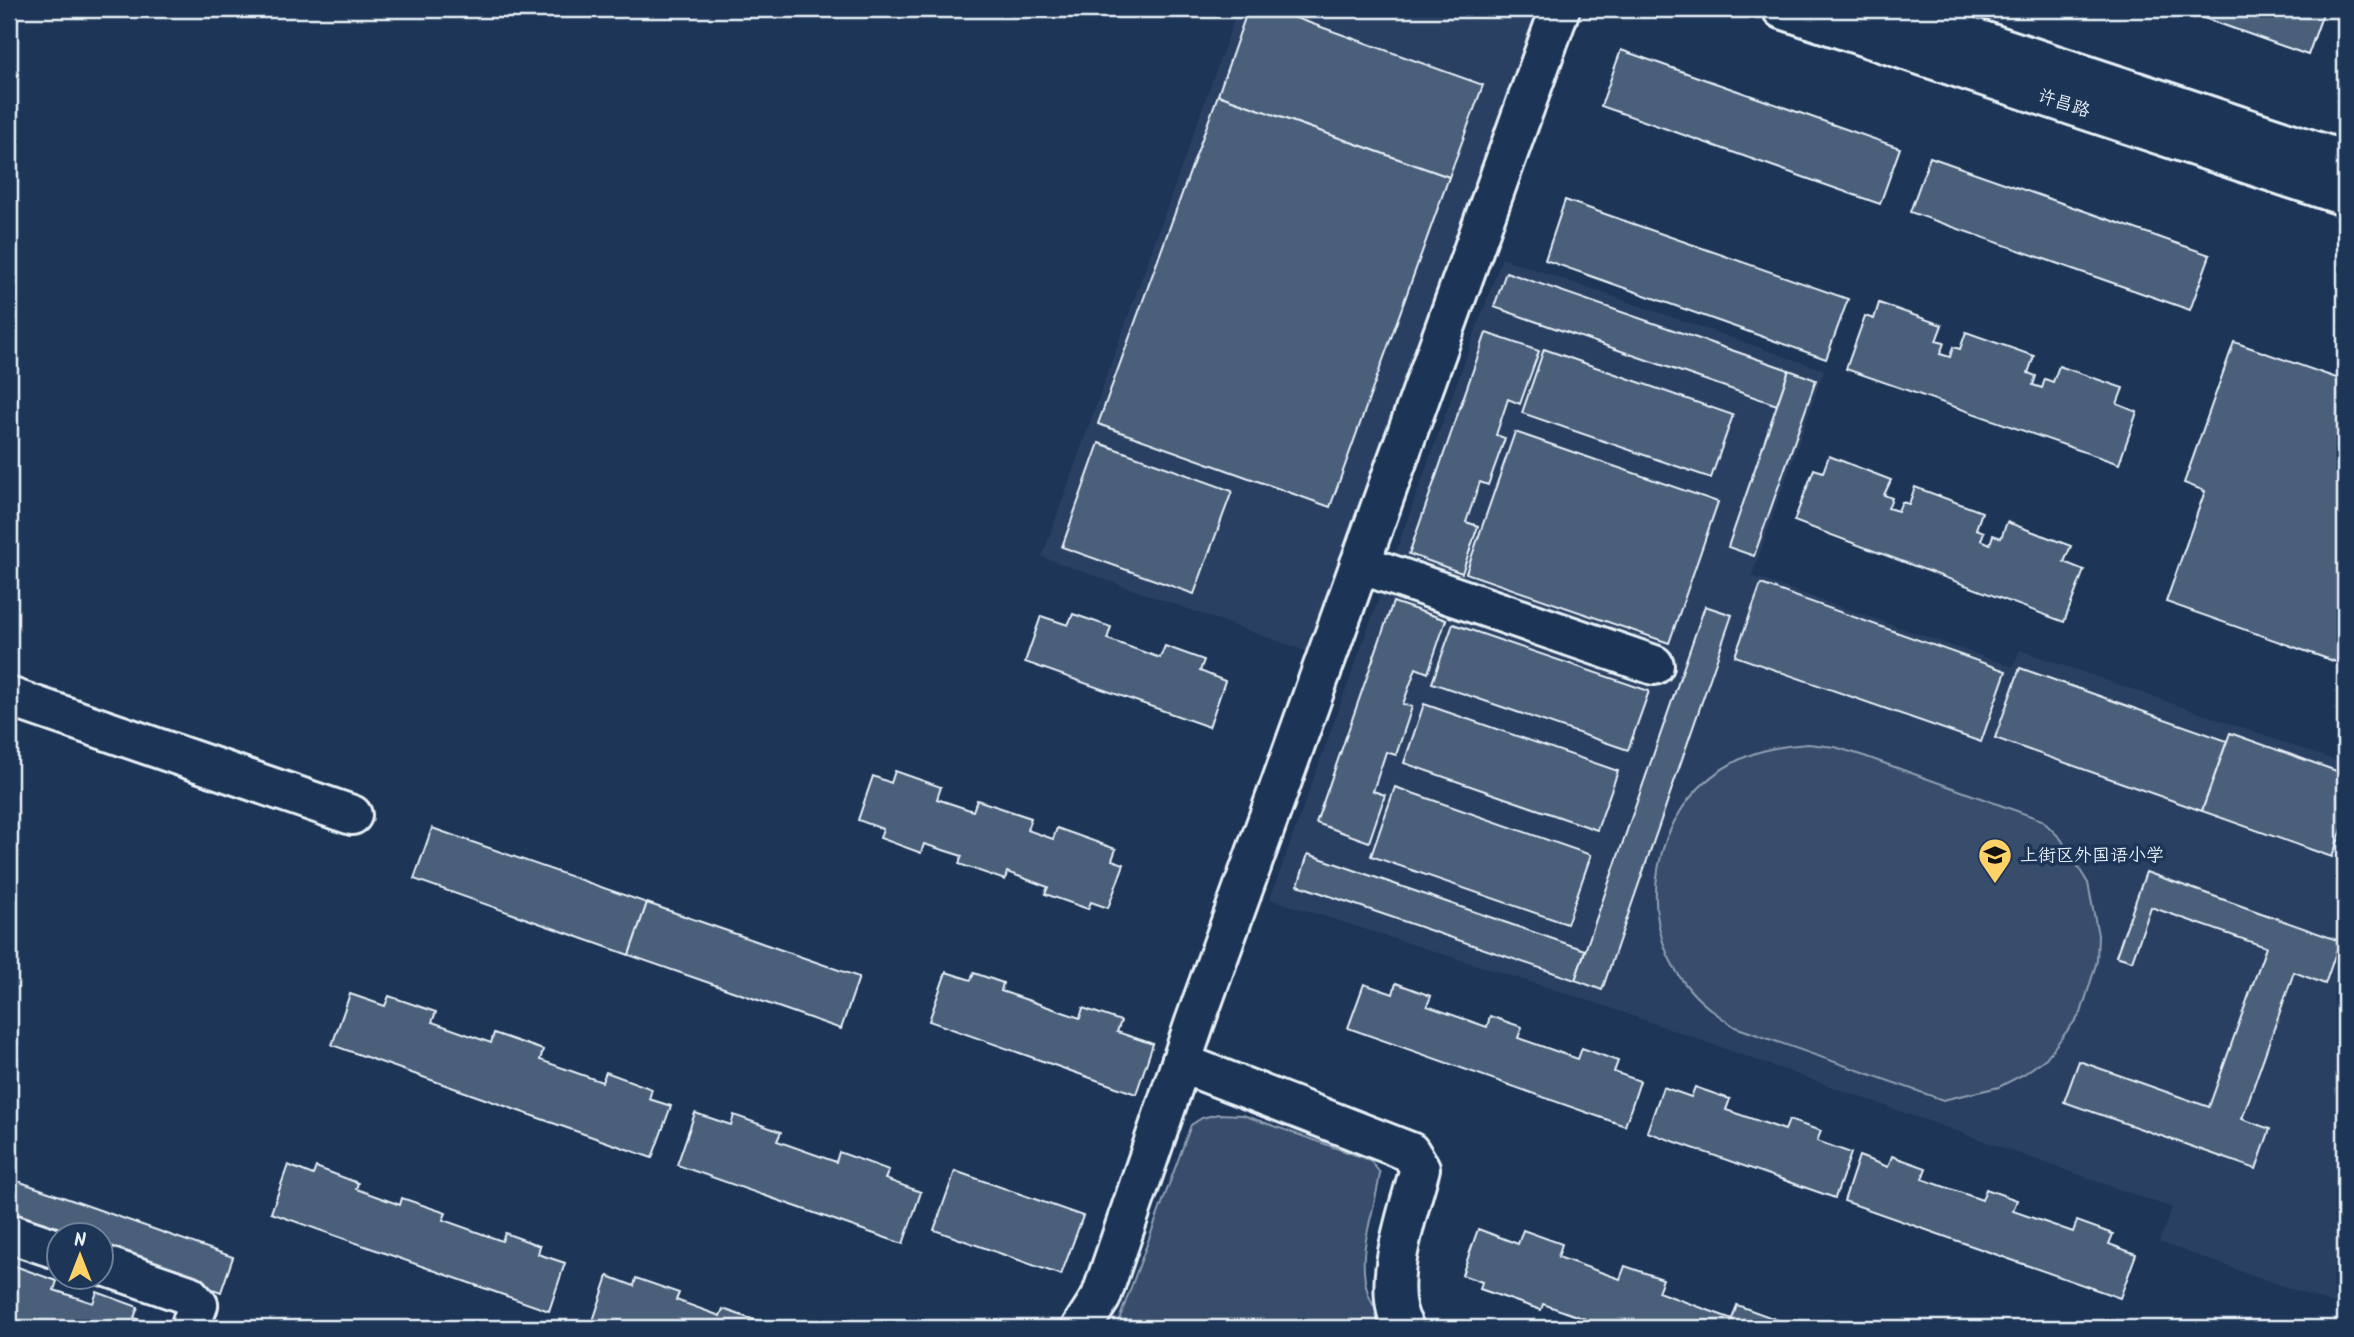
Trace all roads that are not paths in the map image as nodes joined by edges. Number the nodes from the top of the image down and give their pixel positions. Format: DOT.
graph roads {
  1 [pos="1560,9"];
  2 [pos="1782,9"];
  3 [pos="1886,9"];
  4 [pos="2345,161"];
  5 [pos="2345,196"];
  6 [pos="1360,564"];
  7 [pos="1654,665"];
  8 [pos="9,696"];
  9 [pos="352,815"];
  10 [pos="1181,1063"];
  11 [pos="9,1233"];
  12 [pos="46,1245"];
  13 [pos="116,1270"];
  14 [pos="190,1328"];
  15 [pos="1081,1328"];
  16 [pos="1404,1328"];
  1 -- 6 [label="street"];
  2 -- 5 [label="street, 许昌路"];
  3 -- 4 [label="street, 许昌路"];
  6 -- 7 [label="street"];
  6 -- 10 [label="street"];
  8 -- 9 [label="street"];
  10 -- 15 [label="street"];
  10 -- 16 [label="street"];
  11 -- 12 [label="street"];
  13 -- 14 [label="street"];
}
